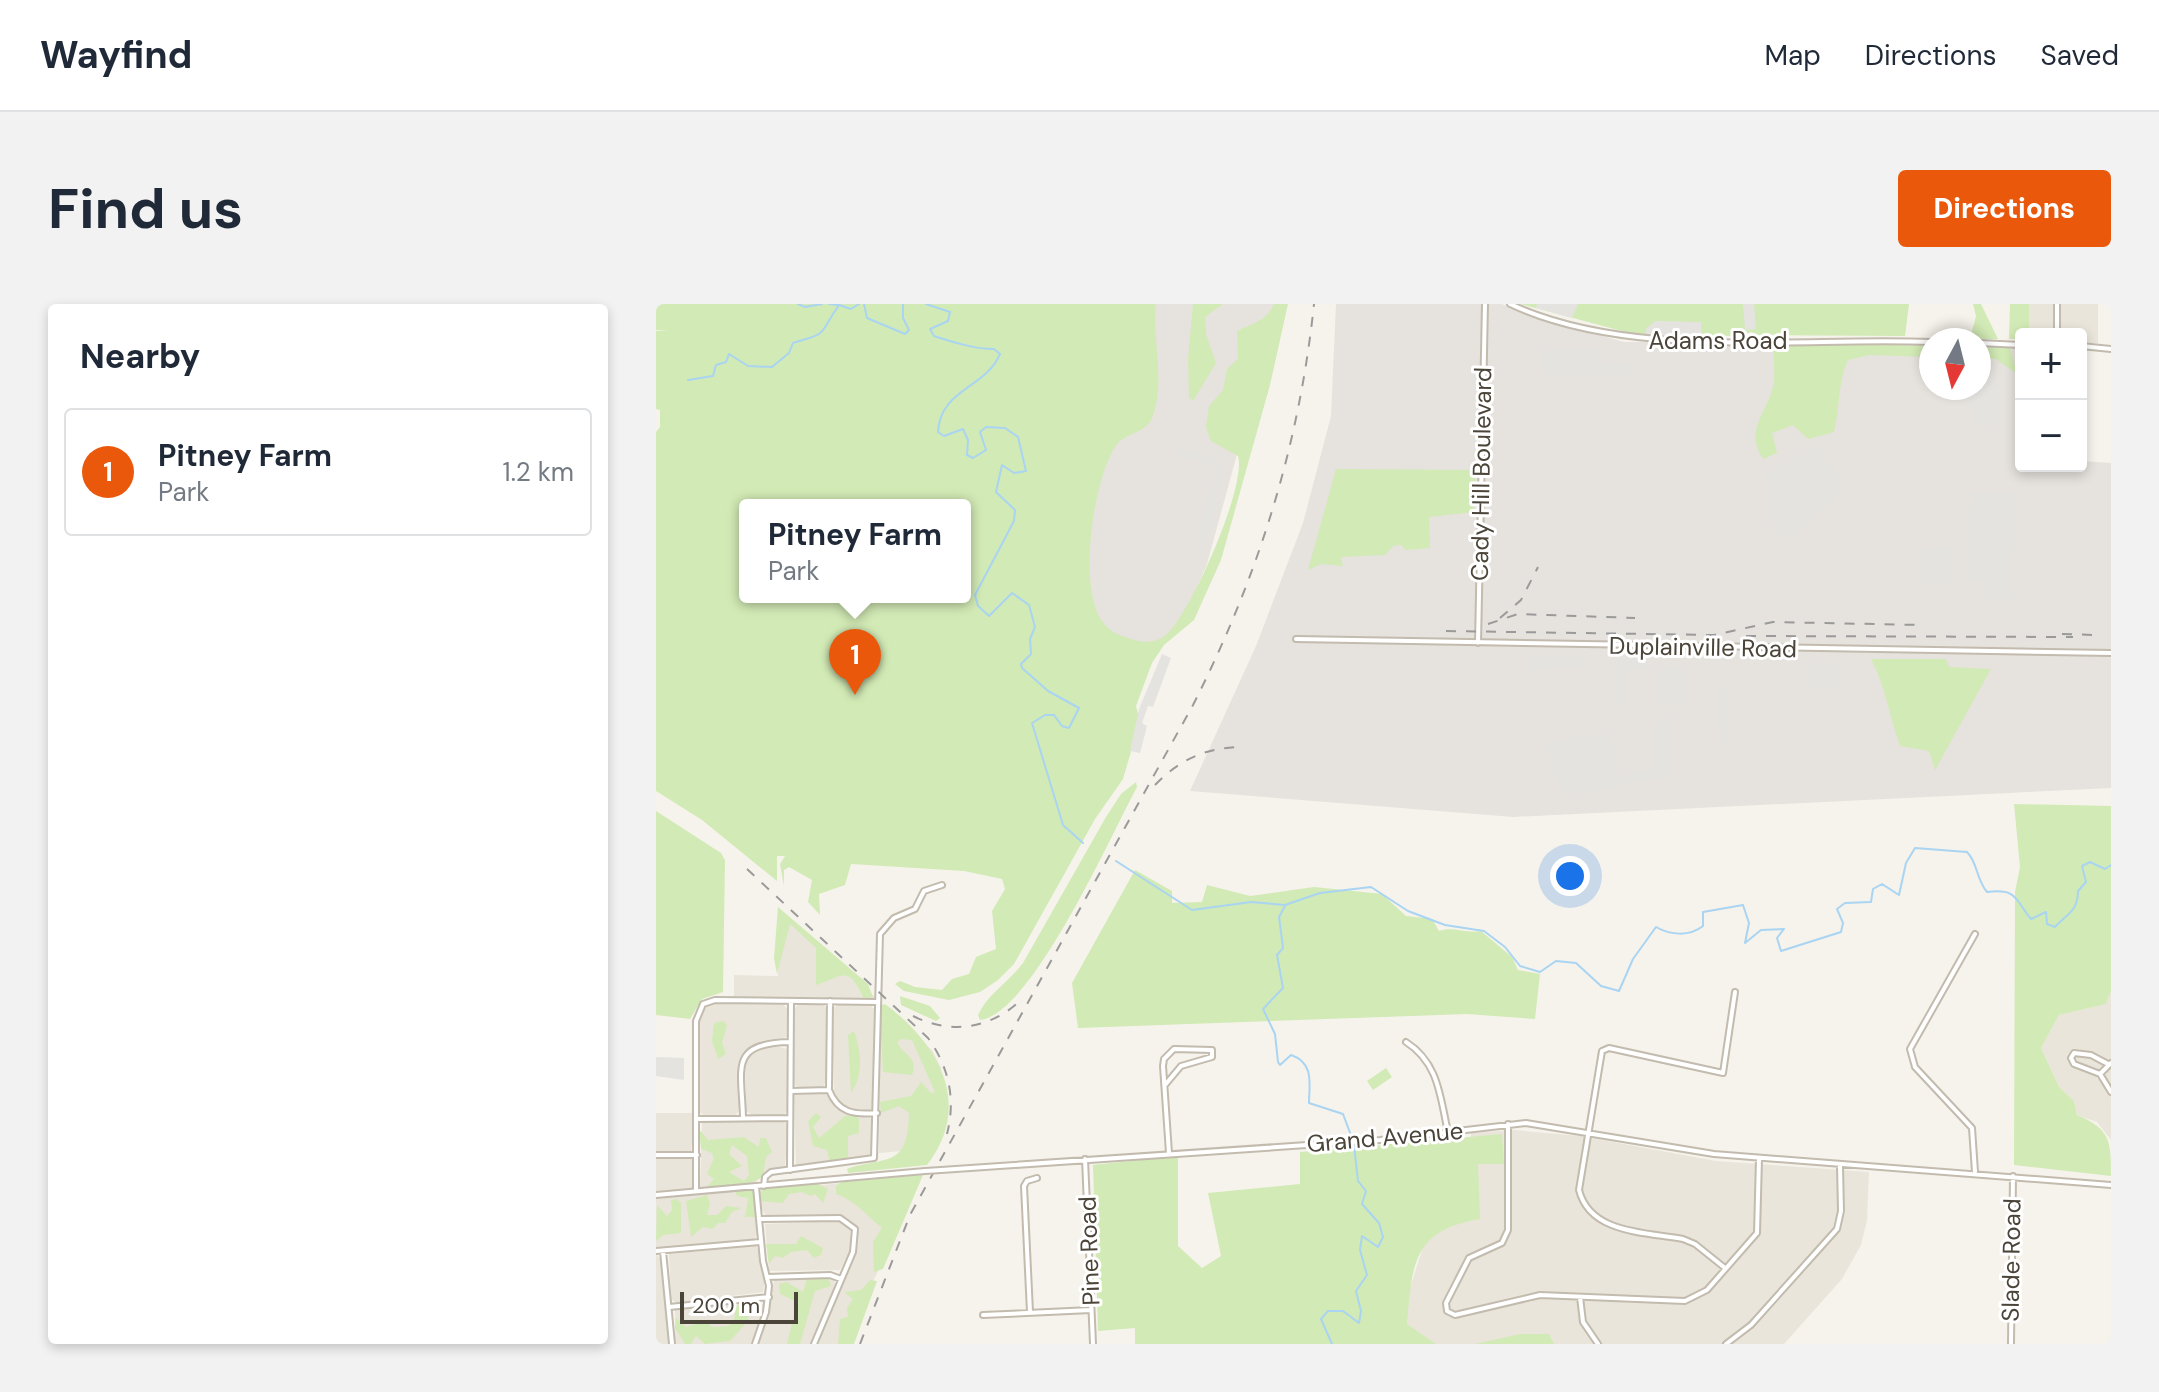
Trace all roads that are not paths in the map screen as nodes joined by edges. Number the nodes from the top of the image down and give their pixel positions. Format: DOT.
graph roads {
  1 [pos="1485,304"];
  2 [pos="1510,304"];
  3 [pos="2057,304"];
  4 [pos="2057,328"];
  5 [pos="1919,342"];
  6 [pos="1991,344"];
  7 [pos="2015,345"];
  8 [pos="2087,347"];
  9 [pos="2111,349"];
  10 [pos="1296,639"];
  11 [pos="1478,643"];
  12 [pos="2111,653"];
  13 [pos="942,885"];
  14 [pos="1975,934"];
  15 [pos="1735,992"];
  16 [pos="791,1001"];
  17 [pos="830,1001"];
  18 [pos="877,1002"];
  19 [pos="791,1042"];
  20 [pos="1406,1042"];
  21 [pos="2109,1063"];
  22 [pos="2100,1074"];
  23 [pos="1165,1085"];
  24 [pos="829,1090"];
  25 [pos="790,1091"];
  26 [pos="2111,1092"];
  27 [pos="877,1113"];
  28 [pos="743,1118"];
  29 [pos="790,1118"];
  30 [pos="697,1119"];
  31 [pos="1508,1124"];
  32 [pos="1448,1132"];
  33 [pos="1589,1132"];
  34 [pos="1169,1153"];
  35 [pos="656,1155"];
  36 [pos="697,1155"];
  37 [pos="1085,1159"];
  38 [pos="1759,1159"];
  39 [pos="1840,1166"];
  40 [pos="790,1170"];
  41 [pos="1975,1172"];
  42 [pos="2013,1176"];
  43 [pos="1037,1178"];
  44 [pos="2111,1185"];
  45 [pos="764,1186"];
  46 [pos="756,1187"];
  47 [pos="696,1191"];
  48 [pos="656,1195"];
  49 [pos="759,1219"];
  50 [pos="760,1242"];
  51 [pos="656,1251"];
  52 [pos="663,1251"];
  53 [pos="1725,1268"];
  54 [pos="767,1277"];
  55 [pos="841,1279"];
  56 [pos="769,1297"];
  57 [pos="1580,1297"];
  58 [pos="669,1307"];
  59 [pos="1091,1310"];
  60 [pos="1030,1312"];
  61 [pos="983,1315"];
  62 [pos="672,1344"];
  63 [pos="755,1344"];
  64 [pos="814,1344"];
  65 [pos="1093,1344"];
  66 [pos="1598,1344"];
  67 [pos="1726,1344"];
  68 [pos="2011,1344"];
  1 -- 11 [label="street, Cady Hill Boulevard"];
  2 -- 5 [label="street, Adams Road"];
  3 -- 4 [label="street"];
  6 -- 7 [label="street"];
  8 -- 9 [label="street"];
  10 -- 11 [label="street, Duplainville Road"];
  11 -- 12 [label="street, Duplainville Road"];
  13 -- 18 [label="street"];
  14 -- 41 [label="street"];
  15 -- 33 [label="street"];
  16 -- 17 [label="street"];
  16 -- 19 [label="street"];
  16 -- 30 [label="street"];
  17 -- 18 [label="street"];
  17 -- 24 [label="street"];
  18 -- 27 [label="street"];
  19 -- 25 [label="street"];
  19 -- 28 [label="street"];
  20 -- 32 [label="street"];
  21 -- 22 [label="street"];
  21 -- 22 [label="street"];
  22 -- 26 [label="street"];
  23 -- 23 [label="street"];
  23 -- 34 [label="street"];
  24 -- 25 [label="street"];
  24 -- 27 [label="street"];
  25 -- 29 [label="street"];
  27 -- 40 [label="street"];
  28 -- 29 [label="street"];
  28 -- 30 [label="street"];
  29 -- 40 [label="street"];
  30 -- 36 [label="street"];
  31 -- 32 [label="street, Grand Avenue"];
  31 -- 33 [label="street, Grand Avenue"];
  31 -- 57 [label="street"];
  32 -- 34 [label="street, Grand Avenue"];
  33 -- 38 [label="street, Grand Avenue"];
  33 -- 53 [label="street"];
  34 -- 37 [label="street, Grand Avenue"];
  35 -- 36 [label="street"];
  36 -- 47 [label="street"];
  37 -- 45 [label="street, Grand Avenue, bridge"];
  37 -- 59 [label="street, Pine Road"];
  38 -- 39 [label="street, Grand Avenue"];
  38 -- 53 [label="street"];
  39 -- 41 [label="street, Grand Avenue"];
  39 -- 67 [label="street"];
  40 -- 45 [label="street"];
  41 -- 42 [label="street, Grand Avenue"];
  42 -- 44 [label="street, Grand Avenue"];
  42 -- 68 [label="street, Slade Road"];
  43 -- 60 [label="street"];
  45 -- 46 [label="street, Grand Avenue"];
  46 -- 47 [label="street, Grand Avenue"];
  46 -- 49 [label="street"];
  47 -- 48 [label="street, Grand Avenue"];
  49 -- 50 [label="street"];
  49 -- 55 [label="street"];
  50 -- 52 [label="street"];
  50 -- 54 [label="street"];
  51 -- 52 [label="street"];
  52 -- 58 [label="street"];
  53 -- 57 [label="street"];
  54 -- 55 [label="street"];
  54 -- 56 [label="street"];
  55 -- 64 [label="street"];
  56 -- 58 [label="street"];
  56 -- 63 [label="street"];
  57 -- 66 [label="street"];
  58 -- 62 [label="street"];
  59 -- 60 [label="street"];
  59 -- 65 [label="street, Pine Road"];
  60 -- 61 [label="street"];
}
